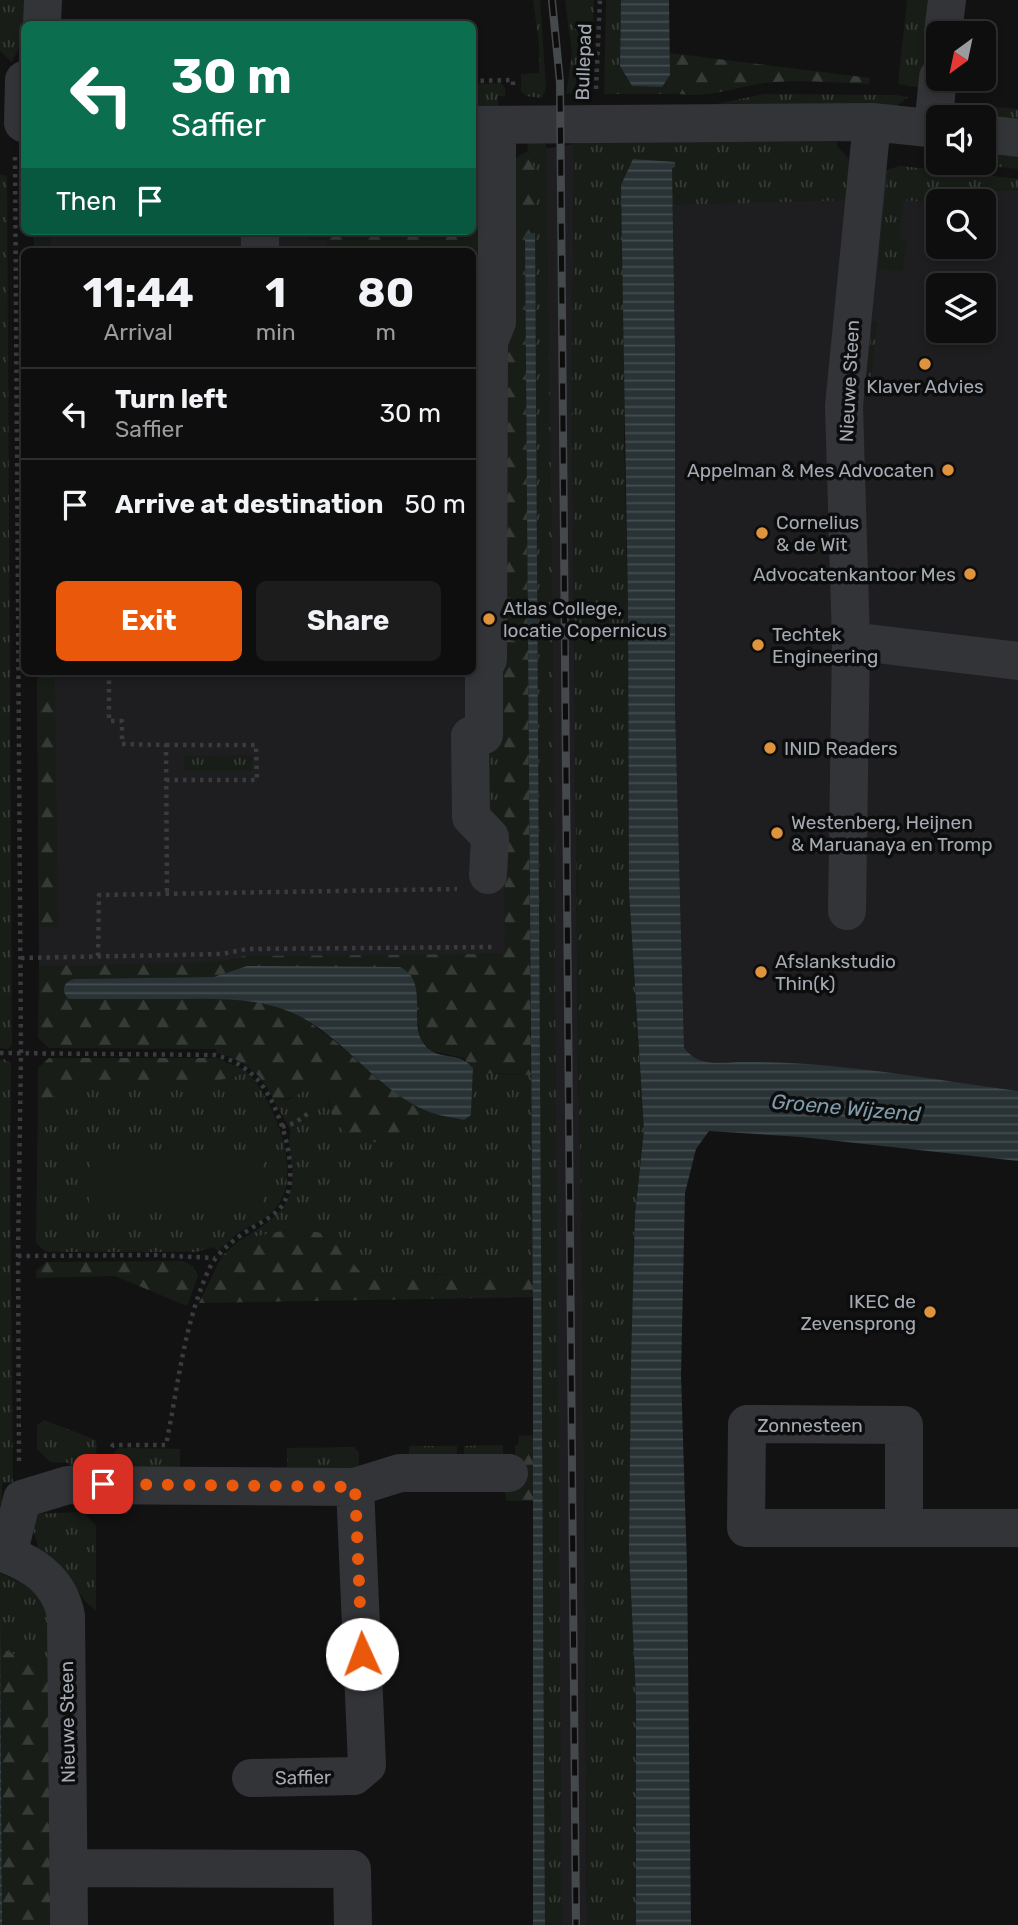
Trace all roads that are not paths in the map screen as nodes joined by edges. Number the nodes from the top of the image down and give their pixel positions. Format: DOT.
graph roads {
  1 [pos="43,0"];
  2 [pos="947,0"];
  3 [pos="41,21"];
  4 [pos="944,21"];
  5 [pos="21,96"];
  6 [pos="872,122"];
  7 [pos="16,123"];
  8 [pos="485,125"];
  9 [pos="926,127"];
  10 [pos="996,135"];
  11 [pos="1018,138"];
  12 [pos="851,640"];
  13 [pos="1018,660"];
  14 [pos="488,875"];
  15 [pos="847,911"];
  16 [pos="509,1473"];
  17 [pos="355,1487"];
  18 [pos="904,1528"];
  19 [pos="1018,1528"];
  20 [pos="4,1553"];
  21 [pos="251,1778"];
  22 [pos="68,1868"];
  23 [pos="68,1925"];
  24 [pos="353,1925"];
  1 -- 3 [label="street"];
  2 -- 4 [label="street"];
  5 -- 7 [label="street"];
  6 -- 8 [label="street"];
  6 -- 9 [label="street"];
  6 -- 12 [label="street, Nieuwe Steen"];
  8 -- 14 [label="street"];
  10 -- 11 [label="street"];
  12 -- 13 [label="street"];
  12 -- 15 [label="street, Nieuwe Steen"];
  16 -- 17 [label="street"];
  17 -- 20 [label="street"];
  17 -- 21 [label="street, Saffier"];
  18 -- 18 [label="street, Zonnesteen"];
  18 -- 19 [label="street, Zonnesteen"];
  20 -- 22 [label="street, Nieuwe Steen"];
  22 -- 23 [label="street, Nieuwe Steen"];
  22 -- 24 [label="street"];
}
